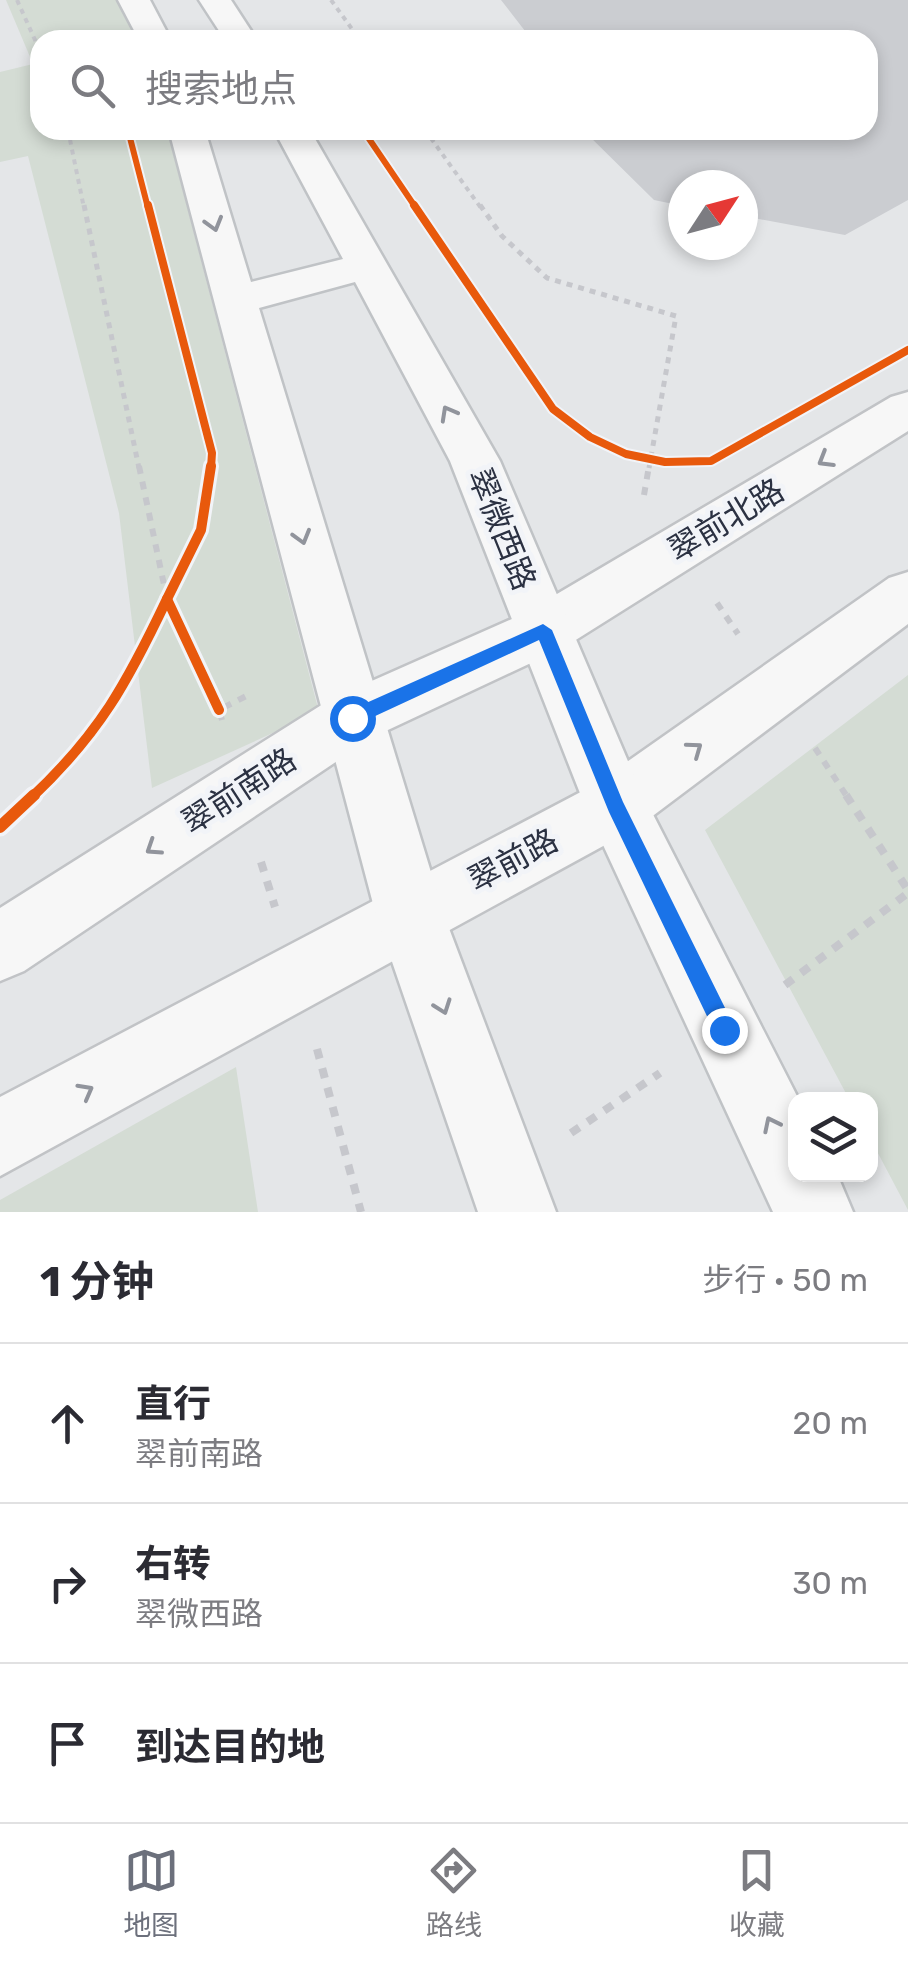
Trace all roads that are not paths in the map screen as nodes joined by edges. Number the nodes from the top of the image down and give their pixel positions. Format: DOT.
graph roads {
  1 [pos="134,0"];
  2 [pos="215,0"];
  3 [pos="150,30"];
  4 [pos="235,30"];
  5 [pos="190,140"];
  6 [pos="298,140"];
  7 [pos="367,266"];
  8 [pos="236,300"];
  9 [pos="908,409"];
  10 [pos="908,594"];
  11 [pos="543,630"];
  12 [pos="352,718"];
  13 [pos="616,806"];
  14 [pos="410,915"];
  15 [pos="0,947"];
  16 [pos="0,1138"];
  17 [pos="516,1212"];
  18 [pos="814,1212"];
  1 -- 3 [label="main road"];
  2 -- 4 [label="main road"];
  5 -- 8 [label="main road, one-way"];
  6 -- 7 [label="main road, 翠微西路"];
  7 -- 8 [label="main road"];
  11 -- 7 [label="main road, 翠微西路, one-way"];
  8 -- 12 [label="main road, one-way"];
  9 -- 11 [label="main road, 翠前北路, one-way"];
  13 -- 10 [label="main road, one-way"];
  11 -- 12 [label="main road, 翠前南路"];
  11 -- 13 [label="main road, 翠微西路"];
  12 -- 14 [label="main road"];
  12 -- 15 [label="main road, 翠前南路, one-way"];
  13 -- 14 [label="main road, 翠前路"];
  18 -- 13 [label="main road, 翠微西路, one-way"];
  16 -- 14 [label="main road, one-way"];
  14 -- 17 [label="main road, one-way"];
}
